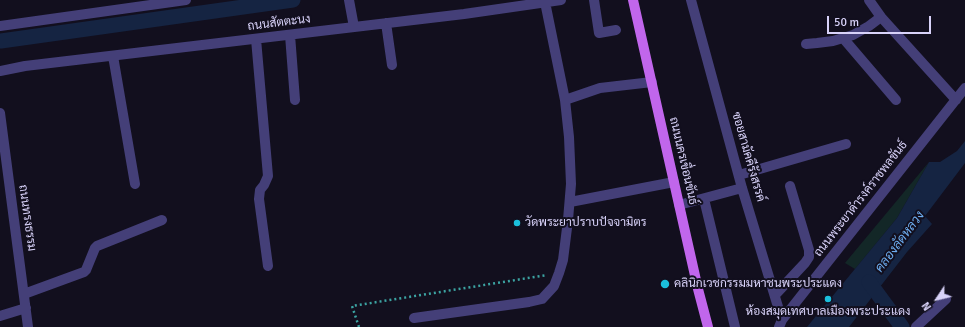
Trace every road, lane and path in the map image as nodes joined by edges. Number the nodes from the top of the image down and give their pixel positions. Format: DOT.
graph roads {
  1 [pos="186,0"];
  2 [pos="561,0"];
  3 [pos="594,0"];
  4 [pos="633,0"];
  5 [pos="691,0"];
  6 [pos="869,0"];
  7 [pos="155,2"];
  8 [pos="350,2"];
  9 [pos="545,2"];
  10 [pos="881,17"];
  11 [pos="386,23"];
  12 [pos="0,26"];
  13 [pos="354,27"];
  14 [pos="616,30"];
  15 [pos="290,35"];
  16 [pos="843,38"];
  17 [pos="256,39"];
  18 [pos="806,44"];
  19 [pos="112,56"];
  20 [pos="392,65"];
  21 [pos="0,71"];
  22 [pos="652,82"];
  23 [pos="965,88"];
  24 [pos="295,100"];
  25 [pos="565,100"];
  26 [pos="896,100"];
  27 [pos="956,100"];
  28 [pos="0,113"];
  29 [pos="846,144"];
  30 [pos="739,176"];
  31 [pos="674,182"];
  32 [pos="135,184"];
  33 [pos="790,186"];
  34 [pos="742,188"];
  35 [pos="704,199"];
  36 [pos="570,202"];
  37 [pos="679,206"];
  38 [pos="162,220"];
  39 [pos="268,266"];
  40 [pos="559,273"];
  41 [pos="24,294"];
  42 [pos="775,295"];
  43 [pos="946,299"];
  44 [pos="26,308"];
  45 [pos="0,316"];
  46 [pos="414,318"];
  47 [pos="780,324"];
  48 [pos="28,327"];
  49 [pos="360,327"];
  50 [pos="708,327"];
  51 [pos="734,327"];
  52 [pos="916,327"];
  1 -- 7 [label="street"];
  2 -- 9 [label="street, ถนนสัตตะนง"];
  3 -- 14 [label="street"];
  4 -- 22 [label="main road, ถนนนครเขื่อนขันธ์"];
  5 -- 30 [label="street, ซอยสามัคคีรังสรรค์"];
  6 -- 10 [label="street"];
  7 -- 12 [label="street"];
  8 -- 13 [label="street"];
  9 -- 11 [label="street, ถนนสัตตะนง"];
  9 -- 25 [label="street"];
  10 -- 16 [label="street"];
  10 -- 27 [label="street"];
  11 -- 13 [label="street, ถนนสัตตะนง"];
  11 -- 20 [label="street"];
  13 -- 15 [label="street, ถนนสัตตะนง"];
  15 -- 17 [label="street, ถนนสัตตะนง"];
  15 -- 24 [label="street"];
  16 -- 18 [label="street"];
  16 -- 26 [label="street"];
  17 -- 19 [label="street, ถนนสัตตะนง"];
  17 -- 39 [label="street"];
  19 -- 21 [label="street, ถนนสัตตะนง"];
  19 -- 32 [label="street"];
  22 -- 25 [label="street"];
  22 -- 31 [label="main road, ถนนนครเขื่อนขันธ์"];
  23 -- 27 [label="street, ถนนพระยาดำรงค์ราชพลขันธ์"];
  25 -- 36 [label="street"];
  27 -- 47 [label="street, ถนนพระยาดำรงค์ราชพลขันธ์"];
  28 -- 41 [label="street, ถนนทรงธรรม"];
  29 -- 30 [label="street"];
  30 -- 34 [label="street, ซอยสามัคคีรังสรรค์"];
  31 -- 36 [label="street"];
  31 -- 37 [label="main road, ถนนนครเขื่อนขันธ์"];
  33 -- 42 [label="street"];
  34 -- 35 [label="street"];
  34 -- 42 [label="street, ซอยสามัคคีรังสรรค์"];
  35 -- 37 [label="street"];
  35 -- 51 [label="street"];
  36 -- 40 [label="street"];
  37 -- 50 [label="main road, ถนนนครเขื่อนขันธ์"];
  38 -- 41 [label="street"];
  40 -- 46 [label="street"];
  40 -- 49 [label="path"];
  41 -- 44 [label="street, ถนนทรงธรรม"];
  42 -- 47 [label="street, ซอยสามัคคีรังสรรค์"];
  43 -- 52 [label="street"];
  44 -- 45 [label="street"];
  44 -- 48 [label="street, ถนนทรงธรรม"];
}
